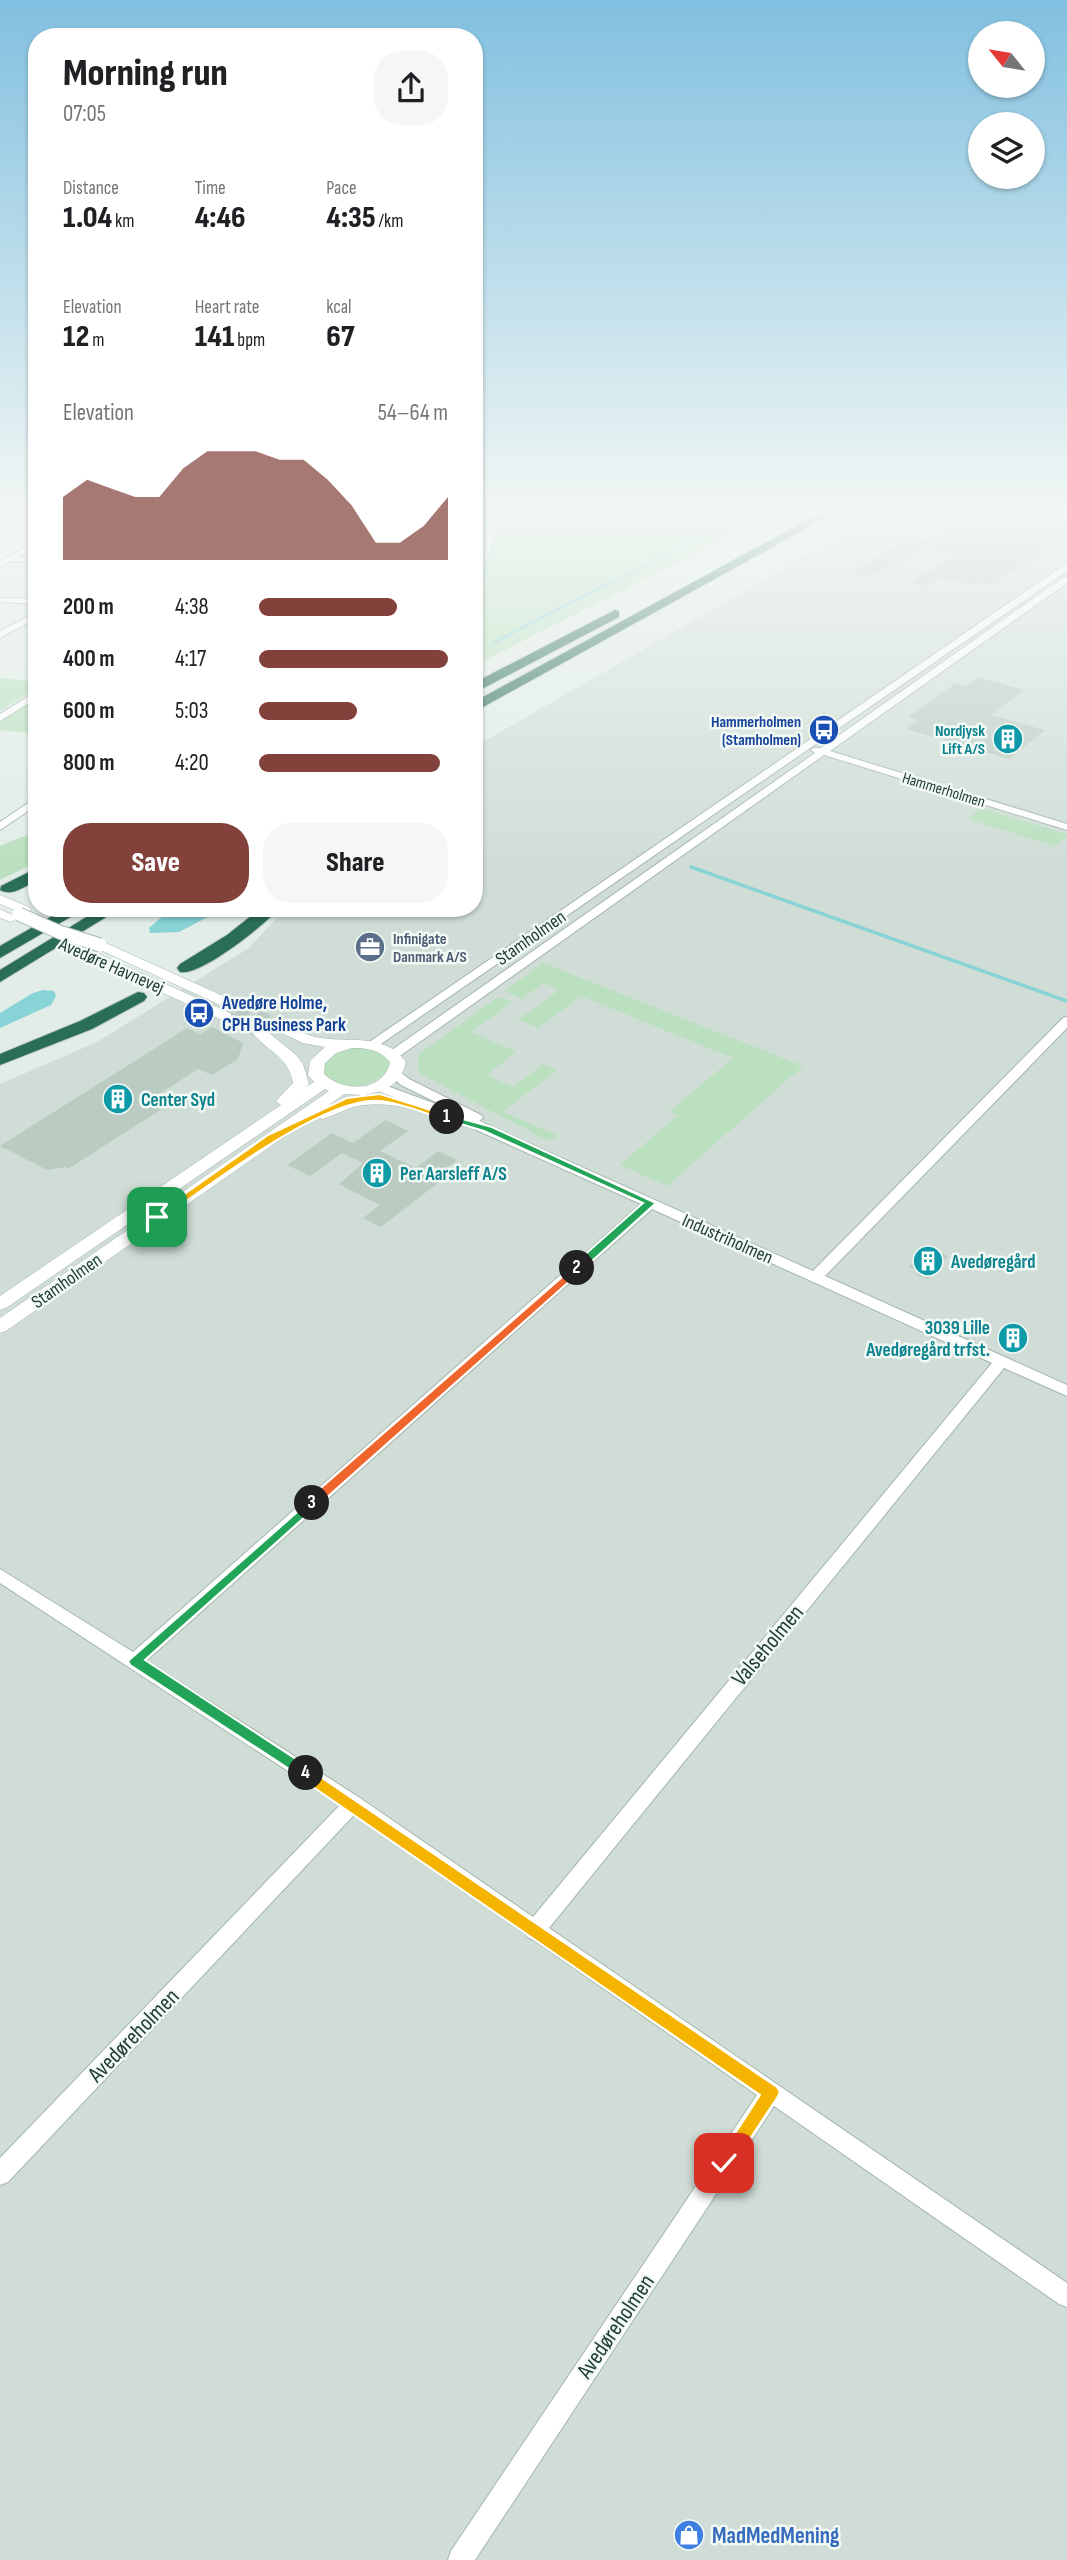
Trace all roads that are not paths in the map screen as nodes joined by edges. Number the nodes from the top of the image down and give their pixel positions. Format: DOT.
graph roads {
  1 [pos="591,626"];
  2 [pos="593,626"];
  3 [pos="624,626"];
  4 [pos="980,626"];
  5 [pos="1003,626"];
  6 [pos="948,648"];
  7 [pos="967,653"];
  8 [pos="483,678"];
  9 [pos="483,684"];
  10 [pos="28,700"];
  11 [pos="483,703"];
  12 [pos="483,712"];
  13 [pos="0,718"];
  14 [pos="805,746"];
  15 [pos="822,751"];
  16 [pos="28,807"];
  17 [pos="0,827"];
  18 [pos="1067,827"];
  19 [pos="618,876"];
  20 [pos="28,878"];
  21 [pos="635,882"];
  22 [pos="2,894"];
  23 [pos="0,906"];
  24 [pos="13,914"];
  25 [pos="62,917"];
  26 [pos="98,917"];
  27 [pos="260,917"];
  28 [pos="93,949"];
  29 [pos="0,953"];
  30 [pos="177,975"];
  31 [pos="0,977"];
  32 [pos="214,996"];
  33 [pos="138,997"];
  34 [pos="1067,1021"];
  35 [pos="274,1024"];
  36 [pos="344,1045"];
  37 [pos="371,1045"];
  38 [pos="393,1055"];
  39 [pos="0,1060"];
  40 [pos="318,1061"];
  41 [pos="396,1074"];
  42 [pos="323,1083"];
  43 [pos="379,1087"];
  44 [pos="340,1090"];
  45 [pos="256,1126"];
  46 [pos="483,1127"];
  47 [pos="272,1137"];
  48 [pos="651,1203"];
  49 [pos="816,1277"];
  50 [pos="0,1304"];
  51 [pos="0,1327"];
  52 [pos="1002,1362"];
  53 [pos="1067,1391"];
  54 [pos="0,1575"];
  55 [pos="135,1661"];
  56 [pos="353,1804"];
  57 [pos="534,1931"];
  58 [pos="771,2092"];
  59 [pos="0,2174"];
  60 [pos="1067,2295"];
  61 [pos="460,2560"];
  1 -- 8 [label="highway"];
  2 -- 9 [label="highway"];
  3 -- 11 [label="highway"];
  3 -- 12 [label="highway"];
  4 -- 6 [label="street, Stamholmen"];
  5 -- 7 [label="street, Stamholmen"];
  6 -- 7 [label="street"];
  6 -- 14 [label="street, Stamholmen"];
  7 -- 15 [label="street, Stamholmen"];
  10 -- 13 [label="street"];
  14 -- 15 [label="street"];
  14 -- 19 [label="street, Stamholmen"];
  15 -- 18 [label="street, Hammerholmen"];
  15 -- 21 [label="street, Stamholmen"];
  16 -- 17 [label="street"];
  19 -- 21 [label="street"];
  19 -- 37 [label="street, Stamholmen"];
  20 -- 22 [label="highway"];
  21 -- 38 [label="street, Stamholmen"];
  22 -- 24 [label="street, Avedøre Havnevej"];
  23 -- 24 [label="street"];
  24 -- 28 [label="street, bridge"];
  24 -- 28 [label="street, Avedøre Havnevej"];
  25 -- 29 [label="highway"];
  26 -- 31 [label="highway"];
  27 -- 30 [label="highway"];
  28 -- 30 [label="street, Avedøre Havnevej"];
  30 -- 32 [label="street, Avedøre Havnevej"];
  30 -- 32 [label="street"];
  30 -- 32 [label="street, Avedøre Havnevej"];
  30 -- 33 [label="street"];
  33 -- 39 [label="highway"];
  34 -- 49 [label="street"];
  35 -- 36 [label="street"];
  36 -- 37 [label="street"];
  36 -- 40 [label="street"];
  37 -- 38 [label="street"];
  38 -- 41 [label="street"];
  40 -- 42 [label="street"];
  40 -- 45 [label="street"];
  41 -- 43 [label="street"];
  41 -- 46 [label="street, Industriholmen"];
  42 -- 44 [label="street"];
  42 -- 45 [label="street, Stamholmen"];
  43 -- 44 [label="street"];
  43 -- 46 [label="street, Industriholmen"];
  44 -- 47 [label="street, Stamholmen"];
  45 -- 50 [label="street, Stamholmen"];
  46 -- 47 [label="street"];
  46 -- 48 [label="street, Industriholmen"];
  47 -- 51 [label="street, Stamholmen"];
  48 -- 49 [label="street, Industriholmen"];
  48 -- 55 [label="street"];
  49 -- 52 [label="street, Industriholmen"];
  52 -- 53 [label="street, Industriholmen"];
  52 -- 57 [label="street, Valseholmen"];
  54 -- 55 [label="street"];
  55 -- 56 [label="street"];
  56 -- 57 [label="street"];
  56 -- 59 [label="street, Avedøreholmen"];
  57 -- 58 [label="street"];
  58 -- 60 [label="street"];
  58 -- 61 [label="street, Avedøreholmen"];
}
